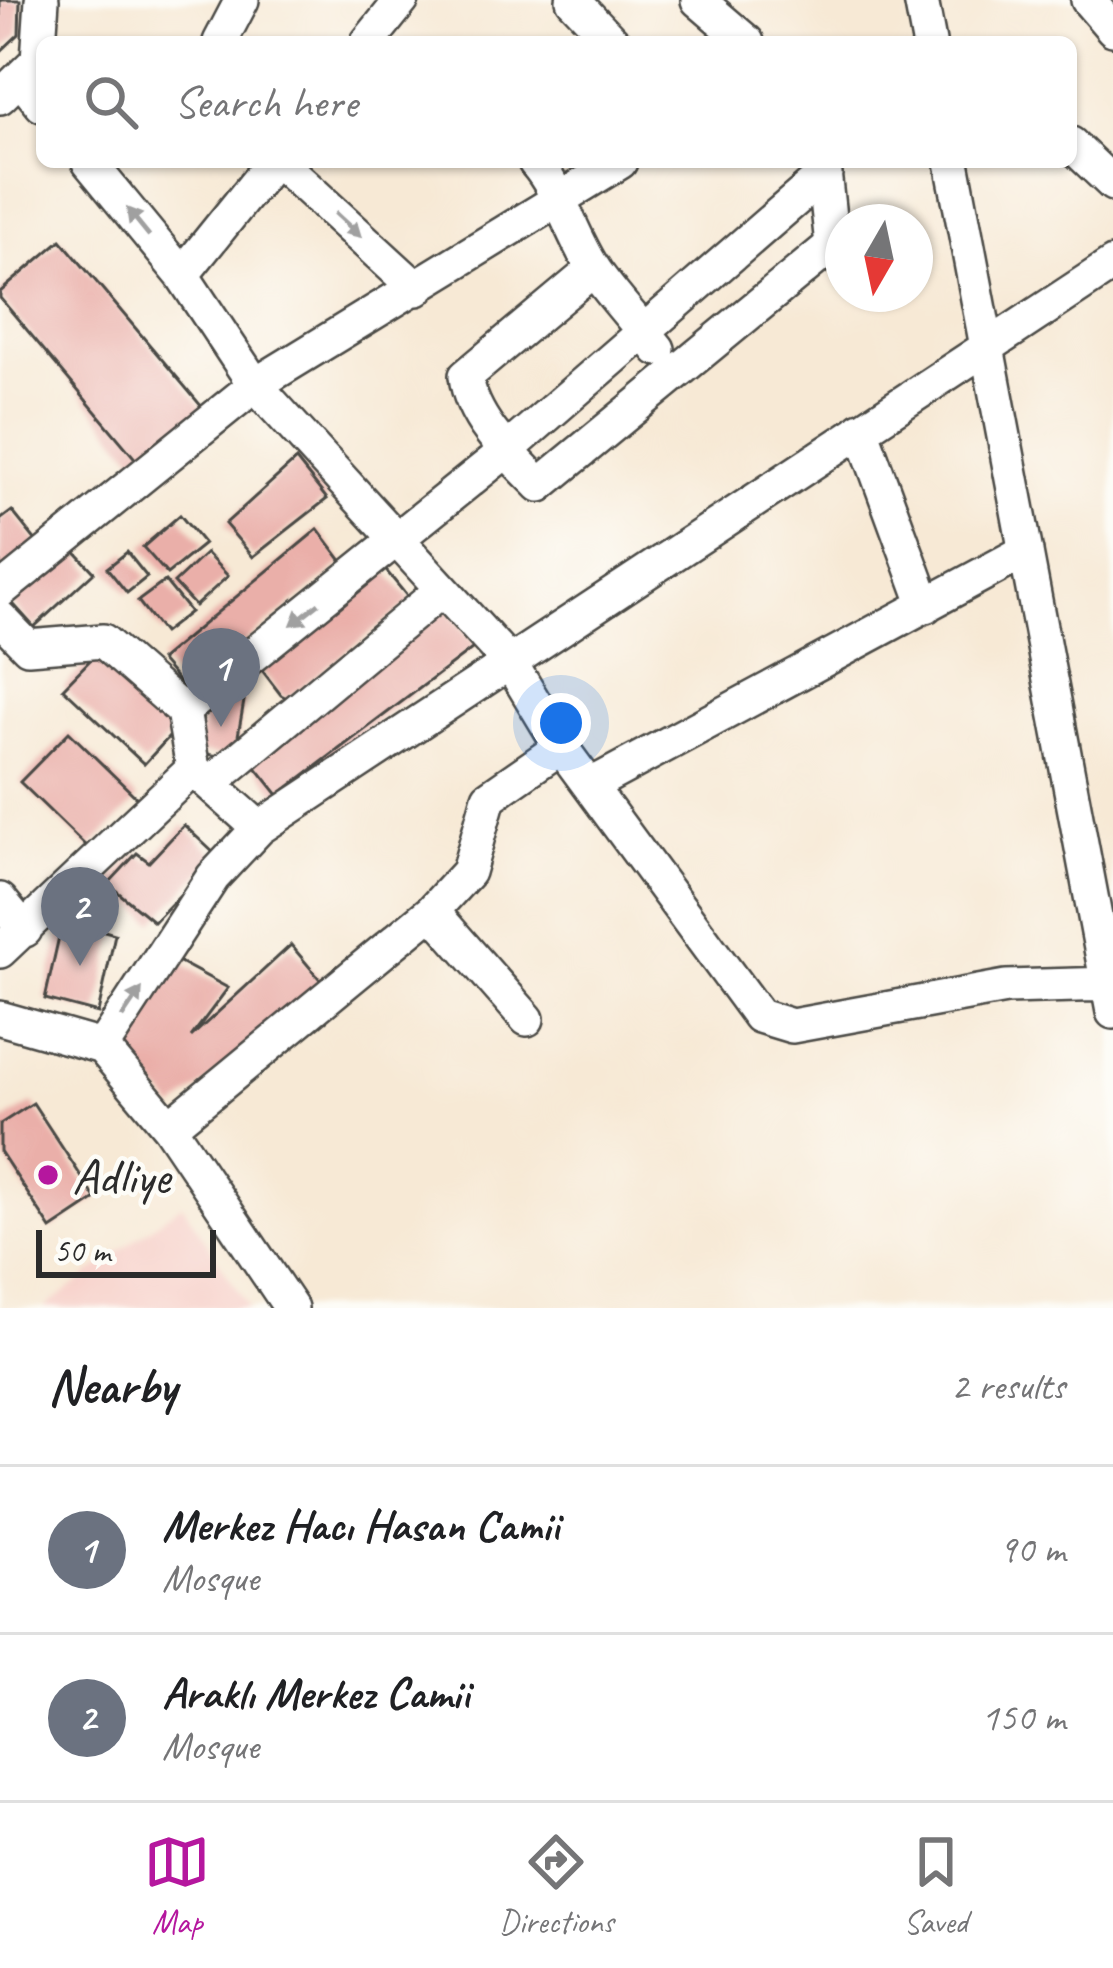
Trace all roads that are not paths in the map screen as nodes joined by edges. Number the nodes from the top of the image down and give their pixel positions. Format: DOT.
graph roads {
  1 [pos="42,0"];
  2 [pos="242,0"];
  3 [pos="402,0"];
  4 [pos="573,0"];
  5 [pos="698,0"];
  6 [pos="921,0"];
  7 [pos="1088,0"];
  8 [pos="1113,29"];
  9 [pos="223,36"];
  10 [pos="383,36"];
  11 [pos="607,36"];
  12 [pos="740,36"];
  13 [pos="928,36"];
  14 [pos="25,74"];
  15 [pos="1077,150"];
  16 [pos="93,168"];
  17 [pos="271,168"];
  18 [pos="283,168"];
  19 [pos="541,168"];
  20 [pos="610,168"];
  21 [pos="824,168"];
  22 [pos="953,168"];
  23 [pos="1113,184"];
  24 [pos="555,202"];
  25 [pos="1113,264"];
  26 [pos="594,269"];
  27 [pos="182,275"];
  28 [pos="417,289"];
  29 [pos="645,333"];
  30 [pos="987,346"];
  31 [pos="676,373"];
  32 [pos="255,385"];
  33 [pos="861,429"];
  34 [pos="506,451"];
  35 [pos="396,542"];
  36 [pos="1026,551"];
  37 [pos="442,590"];
  38 [pos="0,591"];
  39 [pos="926,607"];
  40 [pos="0,618"];
  41 [pos="511,664"];
  42 [pos="183,711"];
  43 [pos="561,747"];
  44 [pos="202,776"];
  45 [pos="593,784"];
  46 [pos="259,828"];
  47 [pos="0,899"];
  48 [pos="432,911"];
  49 [pos="13,940"];
  50 [pos="1111,993"];
  51 [pos="0,1018"];
  52 [pos="527,1019"];
  53 [pos="102,1047"];
  54 [pos="169,1127"];
  55 [pos="291,1308"];
  1 -- 14 [label="street"];
  2 -- 9 [label="street"];
  3 -- 10 [label="street"];
  4 -- 11 [label="street"];
  5 -- 12 [label="street"];
  6 -- 13 [label="street"];
  7 -- 8 [label="street"];
  15 -- 23 [label="street"];
  27 -- 16 [label="street, one-way"];
  17 -- 27 [label="street"];
  18 -- 28 [label="street, one-way"];
  19 -- 24 [label="street"];
  20 -- 24 [label="street"];
  21 -- 29 [label="street"];
  21 -- 31 [label="street"];
  22 -- 30 [label="street"];
  24 -- 26 [label="street"];
  24 -- 28 [label="street"];
  25 -- 30 [label="street"];
  26 -- 29 [label="street"];
  26 -- 34 [label="street"];
  27 -- 32 [label="street"];
  28 -- 32 [label="street"];
  29 -- 31 [label="street"];
  29 -- 34 [label="street"];
  30 -- 33 [label="street"];
  30 -- 36 [label="street"];
  31 -- 34 [label="street"];
  32 -- 35 [label="street"];
  32 -- 38 [label="street"];
  33 -- 39 [label="street"];
  33 -- 41 [label="street"];
  34 -- 35 [label="street"];
  35 -- 37 [label="street"];
  35 -- 42 [label="street, one-way"];
  36 -- 39 [label="street"];
  36 -- 50 [label="street"];
  37 -- 41 [label="street"];
  37 -- 44 [label="street"];
  39 -- 45 [label="street"];
  40 -- 42 [label="street"];
  41 -- 43 [label="street"];
  41 -- 46 [label="street"];
  42 -- 44 [label="street"];
  43 -- 45 [label="street"];
  43 -- 48 [label="street"];
  44 -- 46 [label="street"];
  44 -- 49 [label="street"];
  45 -- 50 [label="street"];
  53 -- 46 [label="street, one-way"];
  47 -- 49 [label="street"];
  48 -- 52 [label="street"];
  48 -- 54 [label="street"];
  51 -- 53 [label="street"];
  53 -- 54 [label="street"];
  54 -- 55 [label="street"];
}
